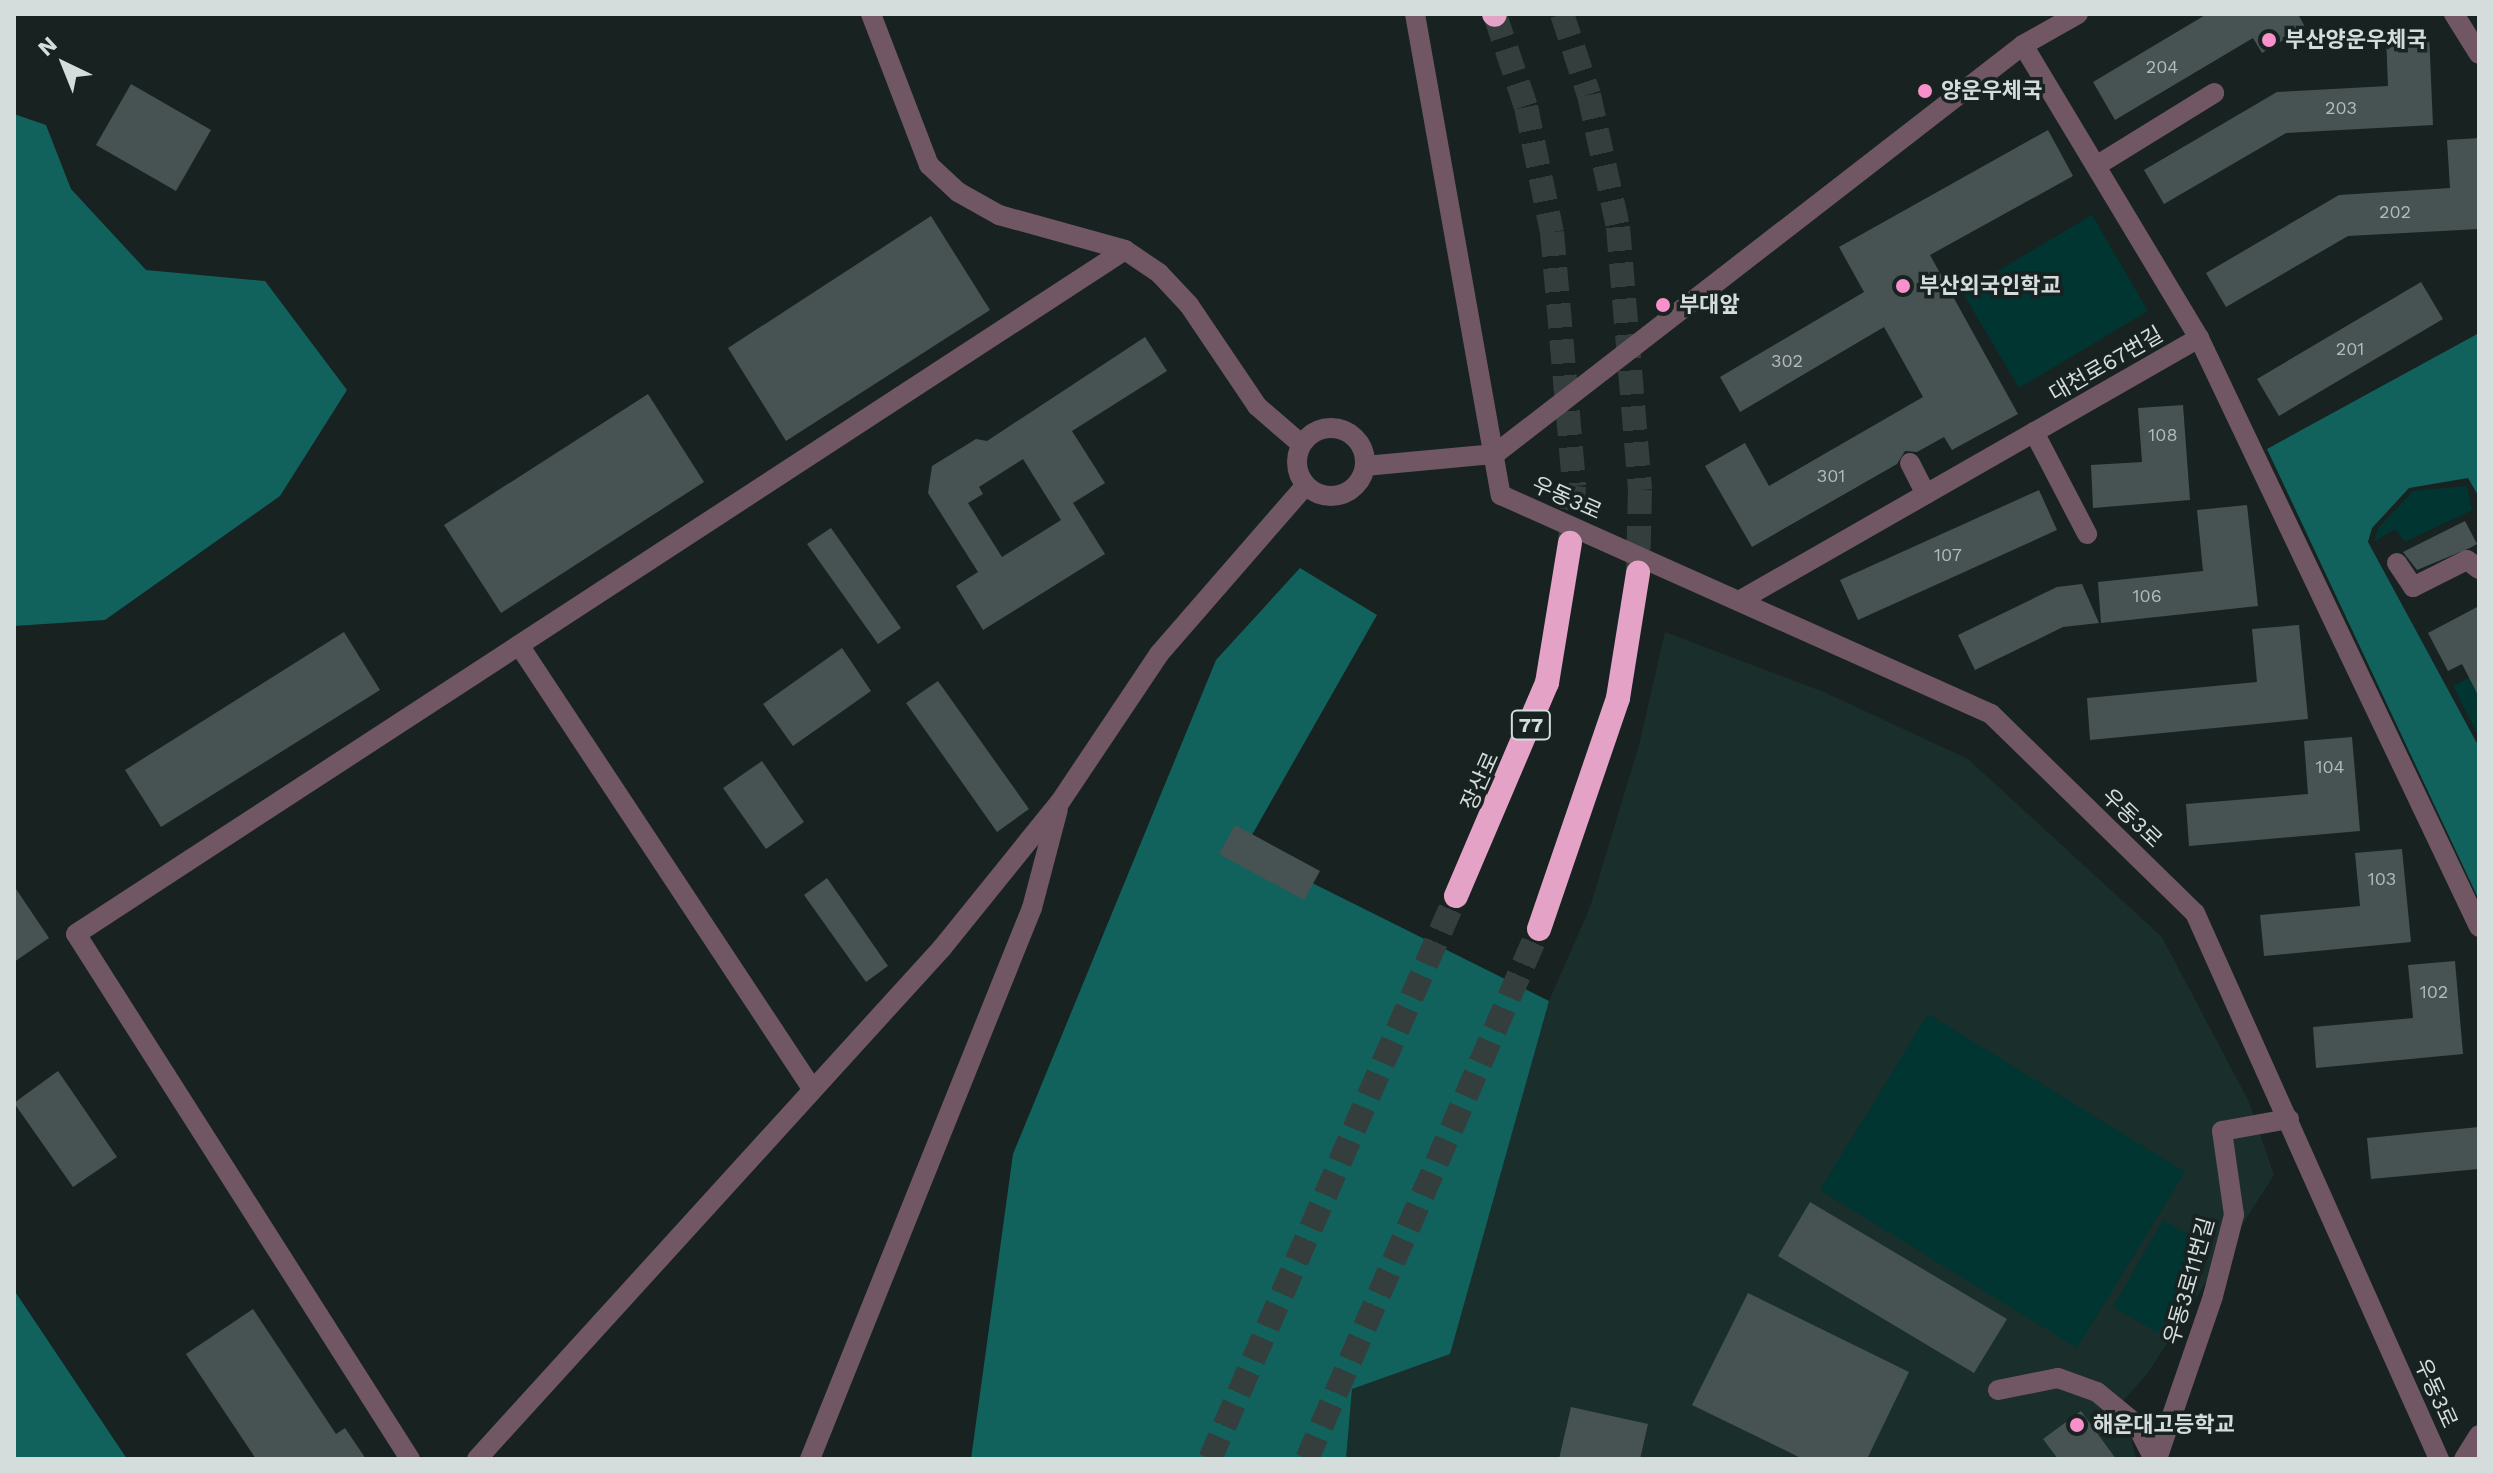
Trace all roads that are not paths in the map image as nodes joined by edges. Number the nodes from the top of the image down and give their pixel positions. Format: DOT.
graph roads {
  1 [pos="871,14"];
  2 [pos="1415,14"];
  3 [pos="2078,14"];
  4 [pos="2454,14"];
  5 [pos="2023,45"];
  6 [pos="2479,54"];
  7 [pos="2214,93"];
  8 [pos="2096,166"];
  9 [pos="1125,250"];
  10 [pos="2199,338"];
  11 [pos="2034,432"];
  12 [pos="1301,444"];
  13 [pos="1495,454"];
  14 [pos="1910,463"];
  15 [pos="1365,466"];
  16 [pos="1305,486"];
  17 [pos="1926,494"];
  18 [pos="2087,534"];
  19 [pos="1570,543"];
  20 [pos="2397,563"];
  21 [pos="2479,569"];
  22 [pos="1638,573"];
  23 [pos="1739,601"];
  24 [pos="519,645"];
  25 [pos="1060,802"];
  26 [pos="1456,896"];
  27 [pos="2479,927"];
  28 [pos="1539,929"];
  29 [pos="813,1090"];
  30 [pos="2289,1119"];
  31 [pos="1998,1390"];
  32 [pos="2479,1435"];
  33 [pos="410,1459"];
  34 [pos="477,1459"];
  35 [pos="810,1459"];
  36 [pos="2156,1459"];
  37 [pos="2439,1459"];
  38 [pos="2464,1459"];
  1 -- 9 [label="street"];
  2 -- 13 [label="street"];
  3 -- 5 [label="street"];
  4 -- 6 [label="street"];
  5 -- 8 [label="street, 대천로67번길"];
  5 -- 13 [label="street"];
  7 -- 8 [label="street"];
  8 -- 10 [label="street, 대천로67번길"];
  9 -- 12 [label="street"];
  9 -- 24 [label="street"];
  10 -- 11 [label="street, 대천로67번길"];
  10 -- 27 [label="street"];
  11 -- 17 [label="street, 대천로67번길"];
  11 -- 18 [label="street"];
  12 -- 15 [label="street"];
  12 -- 16 [label="street"];
  13 -- 15 [label="street"];
  13 -- 23 [label="street, 우동3로"];
  14 -- 17 [label="street"];
  15 -- 16 [label="street"];
  16 -- 25 [label="street"];
  17 -- 23 [label="street, 대천로67번길"];
  19 -- 26 [label="highway, 장산로 / 77"];
  20 -- 21 [label="street"];
  22 -- 28 [label="highway"];
  23 -- 30 [label="street, 우동3로"];
  24 -- 29 [label="street"];
  24 -- 33 [label="street"];
  25 -- 29 [label="street"];
  25 -- 35 [label="street"];
  29 -- 34 [label="street"];
  30 -- 36 [label="street, 우동3로11번길"];
  30 -- 37 [label="street, 우동3로"];
  31 -- 36 [label="street"];
  32 -- 38 [label="street"];
}
